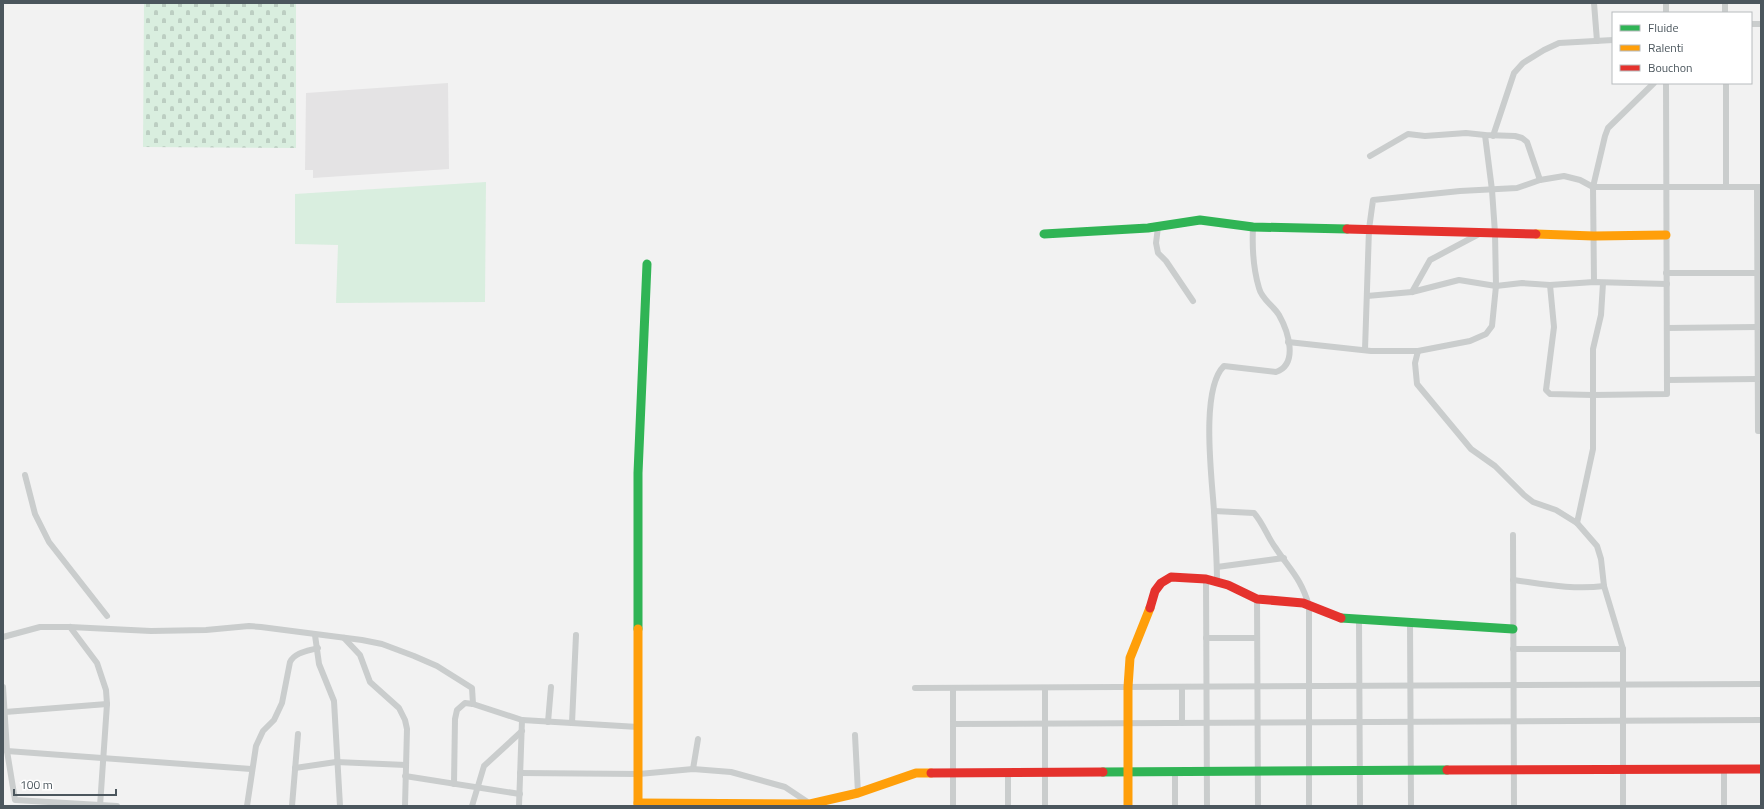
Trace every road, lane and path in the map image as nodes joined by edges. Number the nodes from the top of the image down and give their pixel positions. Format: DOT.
graph roads {
  1 [pos="1594,3"];
  2 [pos="1612,40"];
  3 [pos="1596,41"];
  4 [pos="1653,84"];
  5 [pos="1666,84"];
  6 [pos="1726,84"];
  7 [pos="1485,136"];
  8 [pos="1493,136"];
  9 [pos="1370,156"];
  10 [pos="1540,180"];
  11 [pos="1593,187"];
  12 [pos="1666,187"];
  13 [pos="1726,187"];
  14 [pos="1759,187"];
  15 [pos="1492,190"];
  16 [pos="1158,227"];
  17 [pos="1254,227"];
  18 [pos="1369,229"];
  19 [pos="1480,233"];
  20 [pos="1495,233"];
  21 [pos="1044,234"];
  22 [pos="1666,234"];
  23 [pos="1594,236"];
  24 [pos="647,264"];
  25 [pos="1757,272"];
  26 [pos="1666,273"];
  27 [pos="1594,282"];
  28 [pos="1603,283"];
  29 [pos="1666,284"];
  30 [pos="1550,285"];
  31 [pos="1496,286"];
  32 [pos="1412,292"];
  33 [pos="1366,296"];
  34 [pos="1193,301"];
  35 [pos="1759,320"];
  36 [pos="1757,327"];
  37 [pos="1667,328"];
  38 [pos="1288,342"];
  39 [pos="1365,350"];
  40 [pos="1418,351"];
  41 [pos="1757,379"];
  42 [pos="1667,380"];
  43 [pos="1593,395"];
  44 [pos="1761,431"];
  45 [pos="25,474"];
  46 [pos="1214,510"];
  47 [pos="1577,523"];
  48 [pos="1513,535"];
  49 [pos="1284,558"];
  50 [pos="1217,567"];
  51 [pos="1206,579"];
  52 [pos="1513,580"];
  53 [pos="1217,582"];
  54 [pos="1604,586"];
  55 [pos="1257,599"];
  56 [pos="1309,606"];
  57 [pos="107,616"];
  58 [pos="1359,620"];
  59 [pos="1410,623"];
  60 [pos="70,627"];
  61 [pos="1513,629"];
  62 [pos="315,634"];
  63 [pos="576,635"];
  64 [pos="3,636"];
  65 [pos="344,638"];
  66 [pos="1206,638"];
  67 [pos="1257,638"];
  68 [pos="318,648"];
  69 [pos="1513,649"];
  70 [pos="1623,649"];
  71 [pos="1761,684"];
  72 [pos="1623,685"];
  73 [pos="1309,686"];
  74 [pos="1359,686"];
  75 [pos="1411,686"];
  76 [pos="1514,686"];
  77 [pos="3,687"];
  78 [pos="551,687"];
  79 [pos="1128,687"];
  80 [pos="1182,687"];
  81 [pos="1206,687"];
  82 [pos="1257,687"];
  83 [pos="915,688"];
  84 [pos="953,688"];
  85 [pos="1044,688"];
  86 [pos="107,704"];
  87 [pos="473,704"];
  88 [pos="5,712"];
  89 [pos="522,720"];
  90 [pos="1623,720"];
  91 [pos="1761,720"];
  92 [pos="1411,721"];
  93 [pos="1514,721"];
  94 [pos="548,722"];
  95 [pos="1206,722"];
  96 [pos="1258,722"];
  97 [pos="1309,722"];
  98 [pos="1360,722"];
  99 [pos="572,723"];
  100 [pos="1045,723"];
  101 [pos="1128,723"];
  102 [pos="1182,723"];
  103 [pos="953,724"];
  104 [pos="638,727"];
  105 [pos="522,731"];
  106 [pos="298,734"];
  107 [pos="854,735"];
  108 [pos="698,739"];
  109 [pos="7,751"];
  110 [pos="103,758"];
  111 [pos="336,762"];
  112 [pos="406,765"];
  113 [pos="295,768"];
  114 [pos="251,769"];
  115 [pos="693,769"];
  116 [pos="1623,769"];
  117 [pos="1724,769"];
  118 [pos="1761,769"];
  119 [pos="1411,770"];
  120 [pos="1514,770"];
  121 [pos="1206,771"];
  122 [pos="1258,771"];
  123 [pos="1309,771"];
  124 [pos="1360,771"];
  125 [pos="520,772"];
  126 [pos="1008,772"];
  127 [pos="1045,772"];
  128 [pos="1128,772"];
  129 [pos="1175,772"];
  130 [pos="953,773"];
  131 [pos="639,774"];
  132 [pos="406,776"];
  133 [pos="454,784"];
  134 [pos="477,788"];
  135 [pos="858,793"];
  136 [pos="520,794"];
  137 [pos="53,804"];
  138 [pos="810,804"];
  139 [pos="100,805"];
  140 [pos="638,805"];
  141 [pos="117,806"];
  142 [pos="247,806"];
  143 [pos="292,806"];
  144 [pos="340,806"];
  145 [pos="405,806"];
  146 [pos="472,806"];
  147 [pos="519,806"];
  148 [pos="953,806"];
  149 [pos="1008,806"];
  150 [pos="1045,806"];
  151 [pos="1128,806"];
  152 [pos="1175,806"];
  153 [pos="1207,806"];
  154 [pos="1258,806"];
  155 [pos="1309,806"];
  156 [pos="1360,806"];
  157 [pos="1411,806"];
  158 [pos="1514,806"];
  159 [pos="1623,806"];
  160 [pos="1724,806"];
  1 -- 3 [label="street"];
  2 -- 3 [label="street"];
  3 -- 8 [label="street"];
  4 -- 11 [label="street"];
  5 -- 12 [label="street"];
  6 -- 13 [label="street"];
  7 -- 8 [label="street"];
  7 -- 9 [label="street"];
  7 -- 15 [label="street"];
  8 -- 10 [label="street"];
  10 -- 11 [label="street"];
  10 -- 15 [label="street"];
  11 -- 12 [label="street"];
  11 -- 23 [label="street"];
  12 -- 13 [label="street"];
  12 -- 22 [label="street"];
  13 -- 14 [label="street"];
  14 -- 25 [label="street"];
  15 -- 18 [label="street"];
  15 -- 20 [label="street"];
  16 -- 17 [label="street"];
  16 -- 21 [label="street"];
  16 -- 34 [label="street"];
  17 -- 18 [label="street"];
  17 -- 38 [label="street"];
  18 -- 19 [label="street"];
  18 -- 33 [label="street"];
  19 -- 20 [label="street"];
  19 -- 32 [label="street"];
  20 -- 23 [label="street"];
  20 -- 31 [label="street"];
  22 -- 23 [label="street"];
  22 -- 26 [label="street"];
  23 -- 27 [label="street"];
  24 -- 104 [label="street"];
  25 -- 26 [label="street"];
  25 -- 35 [label="street"];
  26 -- 29 [label="street"];
  27 -- 28 [label="street"];
  27 -- 30 [label="street"];
  28 -- 29 [label="street"];
  28 -- 43 [label="street"];
  29 -- 37 [label="street"];
  30 -- 31 [label="street"];
  30 -- 43 [label="street"];
  31 -- 32 [label="street"];
  31 -- 40 [label="street"];
  32 -- 33 [label="street"];
  33 -- 39 [label="street"];
  35 -- 36 [label="street"];
  36 -- 37 [label="street"];
  36 -- 41 [label="street"];
  37 -- 42 [label="street"];
  38 -- 39 [label="street"];
  38 -- 46 [label="street"];
  39 -- 40 [label="street"];
  40 -- 47 [label="street"];
  41 -- 42 [label="street"];
  41 -- 44 [label="street"];
  42 -- 43 [label="street"];
  43 -- 47 [label="street"];
  45 -- 57 [label="street"];
  46 -- 49 [label="street"];
  46 -- 50 [label="street"];
  47 -- 54 [label="street"];
  48 -- 52 [label="street"];
  49 -- 50 [label="street"];
  49 -- 56 [label="street"];
  50 -- 53 [label="street"];
  51 -- 53 [label="street"];
  51 -- 66 [label="street"];
  51 -- 79 [label="street"];
  52 -- 54 [label="street"];
  52 -- 61 [label="street"];
  53 -- 55 [label="street"];
  54 -- 70 [label="street"];
  55 -- 56 [label="street"];
  55 -- 67 [label="street"];
  56 -- 58 [label="street"];
  56 -- 73 [label="street"];
  58 -- 59 [label="street"];
  58 -- 74 [label="street"];
  59 -- 61 [label="street"];
  59 -- 75 [label="street"];
  60 -- 62 [label="street"];
  60 -- 64 [label="street"];
  60 -- 86 [label="street"];
  61 -- 69 [label="street"];
  62 -- 65 [label="street"];
  62 -- 68 [label="street"];
  63 -- 99 [label="street"];
  65 -- 87 [label="street"];
  65 -- 112 [label="street"];
  66 -- 67 [label="street"];
  66 -- 81 [label="street"];
  67 -- 82 [label="street"];
  68 -- 111 [label="street"];
  68 -- 114 [label="street"];
  69 -- 70 [label="street"];
  69 -- 76 [label="street"];
  70 -- 72 [label="street"];
  71 -- 72 [label="street"];
  72 -- 76 [label="street"];
  72 -- 90 [label="street"];
  73 -- 74 [label="street"];
  73 -- 82 [label="street"];
  73 -- 97 [label="street"];
  74 -- 75 [label="street"];
  74 -- 98 [label="street"];
  75 -- 76 [label="street"];
  75 -- 92 [label="street"];
  76 -- 93 [label="street"];
  77 -- 88 [label="street"];
  78 -- 94 [label="street"];
  79 -- 80 [label="street"];
  79 -- 85 [label="street"];
  79 -- 101 [label="street"];
  80 -- 81 [label="street"];
  80 -- 102 [label="street"];
  81 -- 82 [label="street"];
  81 -- 95 [label="street"];
  82 -- 96 [label="street"];
  83 -- 84 [label="street"];
  84 -- 85 [label="street"];
  84 -- 103 [label="street"];
  85 -- 100 [label="street"];
  86 -- 88 [label="street"];
  86 -- 110 [label="street"];
  87 -- 89 [label="street"];
  87 -- 133 [label="street"];
  88 -- 109 [label="street"];
  89 -- 94 [label="street"];
  89 -- 105 [label="street"];
  90 -- 91 [label="street"];
  90 -- 93 [label="street"];
  90 -- 116 [label="street"];
  92 -- 93 [label="street"];
  92 -- 98 [label="street"];
  92 -- 119 [label="street"];
  93 -- 120 [label="street"];
  94 -- 99 [label="street"];
  95 -- 96 [label="street"];
  95 -- 102 [label="street"];
  95 -- 121 [label="street"];
  96 -- 97 [label="street"];
  96 -- 122 [label="street"];
  97 -- 98 [label="street"];
  97 -- 123 [label="street"];
  98 -- 124 [label="street"];
  99 -- 104 [label="street"];
  100 -- 101 [label="street"];
  100 -- 103 [label="street"];
  100 -- 127 [label="street"];
  101 -- 102 [label="street"];
  101 -- 128 [label="street"];
  103 -- 130 [label="street"];
  104 -- 131 [label="street"];
  105 -- 125 [label="street"];
  105 -- 134 [label="street"];
  106 -- 113 [label="street"];
  107 -- 135 [label="street"];
  108 -- 115 [label="street"];
  109 -- 110 [label="street"];
  109 -- 137 [label="street"];
  110 -- 114 [label="street"];
  110 -- 139 [label="street"];
  111 -- 112 [label="street"];
  111 -- 113 [label="street"];
  111 -- 144 [label="street"];
  112 -- 132 [label="street"];
  113 -- 143 [label="street"];
  114 -- 142 [label="street"];
  115 -- 131 [label="street"];
  115 -- 138 [label="street"];
  116 -- 117 [label="street"];
  116 -- 120 [label="street"];
  116 -- 159 [label="street"];
  117 -- 118 [label="street"];
  117 -- 160 [label="street"];
  119 -- 120 [label="street"];
  119 -- 124 [label="street"];
  119 -- 157 [label="street"];
  120 -- 158 [label="street"];
  121 -- 122 [label="street"];
  121 -- 129 [label="street"];
  121 -- 153 [label="street"];
  122 -- 123 [label="street"];
  122 -- 154 [label="street"];
  123 -- 124 [label="street"];
  123 -- 155 [label="street"];
  124 -- 156 [label="street"];
  125 -- 131 [label="street"];
  125 -- 136 [label="street"];
  126 -- 127 [label="street"];
  126 -- 130 [label="street"];
  126 -- 149 [label="street"];
  127 -- 128 [label="street"];
  127 -- 150 [label="street"];
  128 -- 129 [label="street"];
  128 -- 151 [label="street"];
  129 -- 152 [label="street"];
  130 -- 135 [label="street"];
  130 -- 148 [label="street"];
  131 -- 140 [label="street"];
  132 -- 133 [label="street"];
  132 -- 145 [label="street"];
  133 -- 134 [label="street"];
  134 -- 136 [label="street"];
  134 -- 146 [label="street"];
  135 -- 138 [label="street"];
  136 -- 147 [label="street"];
  137 -- 139 [label="street"];
  138 -- 140 [label="street"];
  139 -- 141 [label="street"];
}
